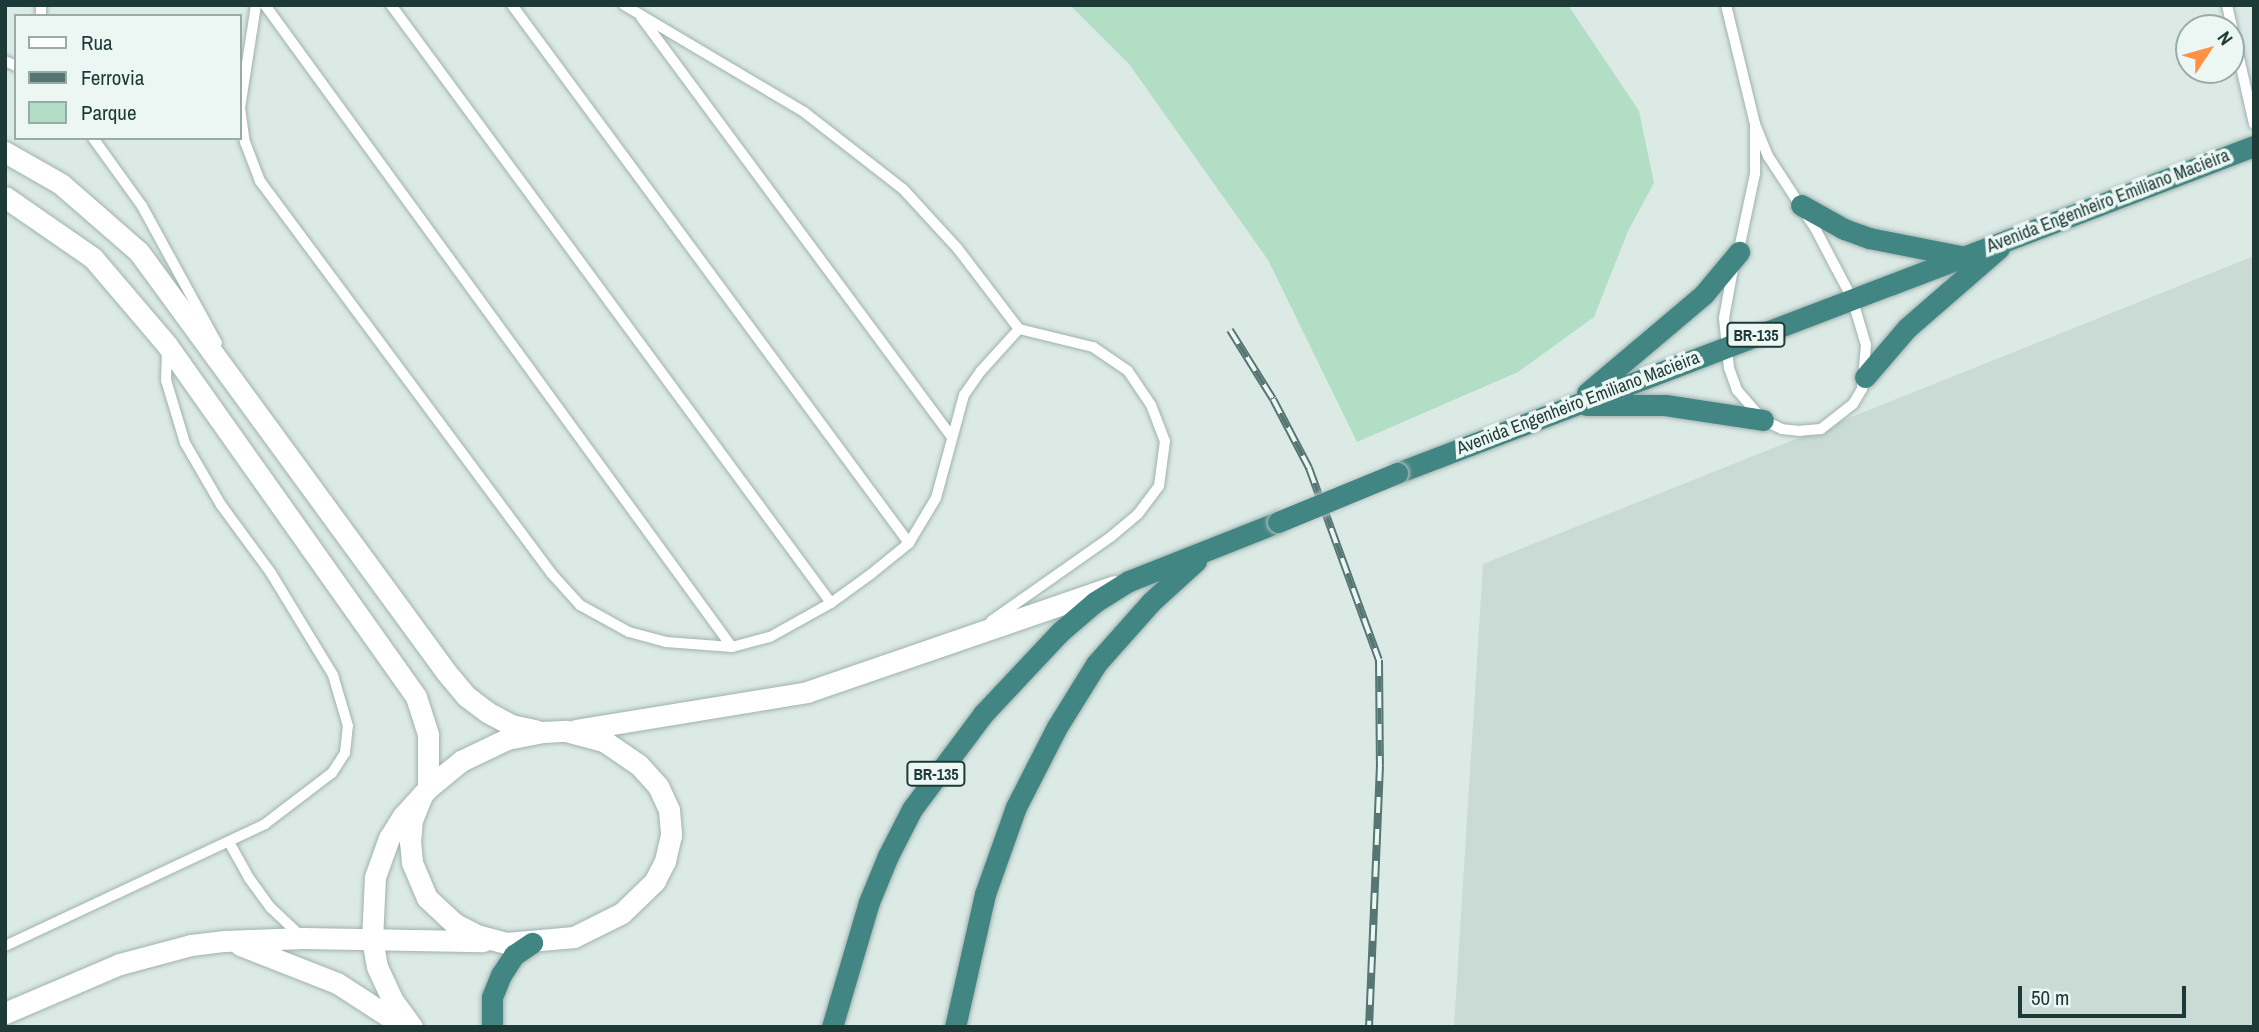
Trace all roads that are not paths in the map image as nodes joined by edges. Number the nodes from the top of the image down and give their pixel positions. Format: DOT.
graph roads {
  1 [pos="256,5"];
  2 [pos="265,5"];
  3 [pos="391,5"];
  4 [pos="512,5"];
  5 [pos="624,5"];
  6 [pos="1726,5"];
  7 [pos="2227,5"];
  8 [pos="638,13"];
  9 [pos="242,95"];
  10 [pos="242,122"];
  11 [pos="1755,124"];
  12 [pos="2254,124"];
  13 [pos="94,140"];
  14 [pos="2254,146"];
  15 [pos="5,152"];
  16 [pos="5,197"];
  17 [pos="1801,205"];
  18 [pos="2010,238"];
  19 [pos="1739,252"];
  20 [pos="1962,256"];
  21 [pos="1852,298"];
  22 [pos="1019,329"];
  23 [pos="167,345"];
  24 [pos="1726,346"];
  25 [pos="1865,377"];
  26 [pos="245,395"];
  27 [pos="1573,405"];
  28 [pos="1763,420"];
  29 [pos="951,436"];
  30 [pos="909,543"];
  31 [pos="1218,546"];
  32 [pos="1129,581"];
  33 [pos="831,603"];
  34 [pos="973,635"];
  35 [pos="732,647"];
  36 [pos="566,731"];
  37 [pos="544,732"];
  38 [pos="425,791"];
  39 [pos="229,842"];
  40 [pos="303,938"];
  41 [pos="225,940"];
  42 [pos="372,940"];
  43 [pos="494,941"];
  44 [pos="532,943"];
  45 [pos="5,946"];
  46 [pos="5,1013"];
  47 [pos="405,1027"];
  48 [pos="412,1027"];
  49 [pos="492,1027"];
  50 [pos="832,1027"];
  51 [pos="955,1027"];
  1 -- 9 [label="lane"];
  2 -- 35 [label="lane"];
  3 -- 33 [label="lane"];
  4 -- 30 [label="lane"];
  5 -- 8 [label="lane"];
  6 -- 11 [label="lane"];
  7 -- 12 [label="lane"];
  8 -- 22 [label="lane"];
  8 -- 29 [label="lane"];
  10 -- 35 [label="lane"];
  11 -- 17 [label="lane"];
  11 -- 19 [label="lane"];
  13 -- 26 [label="lane"];
  14 -- 18 [label="highway, Avenida Engenheiro Emiliano Macieira / BR-135"];
  15 -- 26 [label="street"];
  16 -- 23 [label="street"];
  17 -- 20 [label="highway"];
  17 -- 21 [label="lane"];
  18 -- 20 [label="highway, Avenida Engenheiro Emiliano Macieira / BR-135"];
  18 -- 25 [label="highway"];
  19 -- 24 [label="lane"];
  19 -- 27 [label="highway"];
  20 -- 21 [label="highway, Avenida Engenheiro Emiliano Macieira / BR-135"];
  21 -- 24 [label="highway, Avenida Engenheiro Emiliano Macieira / BR-135"];
  21 -- 25 [label="lane"];
  22 -- 29 [label="lane"];
  22 -- 34 [label="lane"];
  23 -- 38 [label="street"];
  23 -- 39 [label="lane"];
  24 -- 27 [label="highway, Avenida Engenheiro Emiliano Macieira / BR-135"];
  24 -- 28 [label="lane"];
  25 -- 28 [label="lane"];
  26 -- 37 [label="street"];
  27 -- 28 [label="highway"];
  27 -- 31 [label="highway, Avenida Engenheiro Emiliano Macieira / BR-135, bridge"];
  29 -- 30 [label="lane"];
  30 -- 33 [label="lane"];
  31 -- 32 [label="highway, Avenida Engenheiro Emiliano Macieira / BR-135"];
  31 -- 51 [label="highway, Avenida Engenheiro Emiliano Macieira / BR-135"];
  32 -- 34 [label="street"];
  32 -- 50 [label="highway, Avenida Engenheiro Emiliano Macieira / BR-135"];
  33 -- 35 [label="lane"];
  34 -- 36 [label="street"];
  36 -- 37 [label="street"];
  36 -- 44 [label="street"];
  37 -- 38 [label="street"];
  38 -- 42 [label="street"];
  38 -- 43 [label="street"];
  39 -- 40 [label="lane"];
  39 -- 45 [label="lane"];
  40 -- 41 [label="street"];
  40 -- 42 [label="street"];
  41 -- 46 [label="street"];
  41 -- 47 [label="street"];
  42 -- 43 [label="street"];
  42 -- 48 [label="street"];
  43 -- 44 [label="street"];
  44 -- 49 [label="highway"];
}
